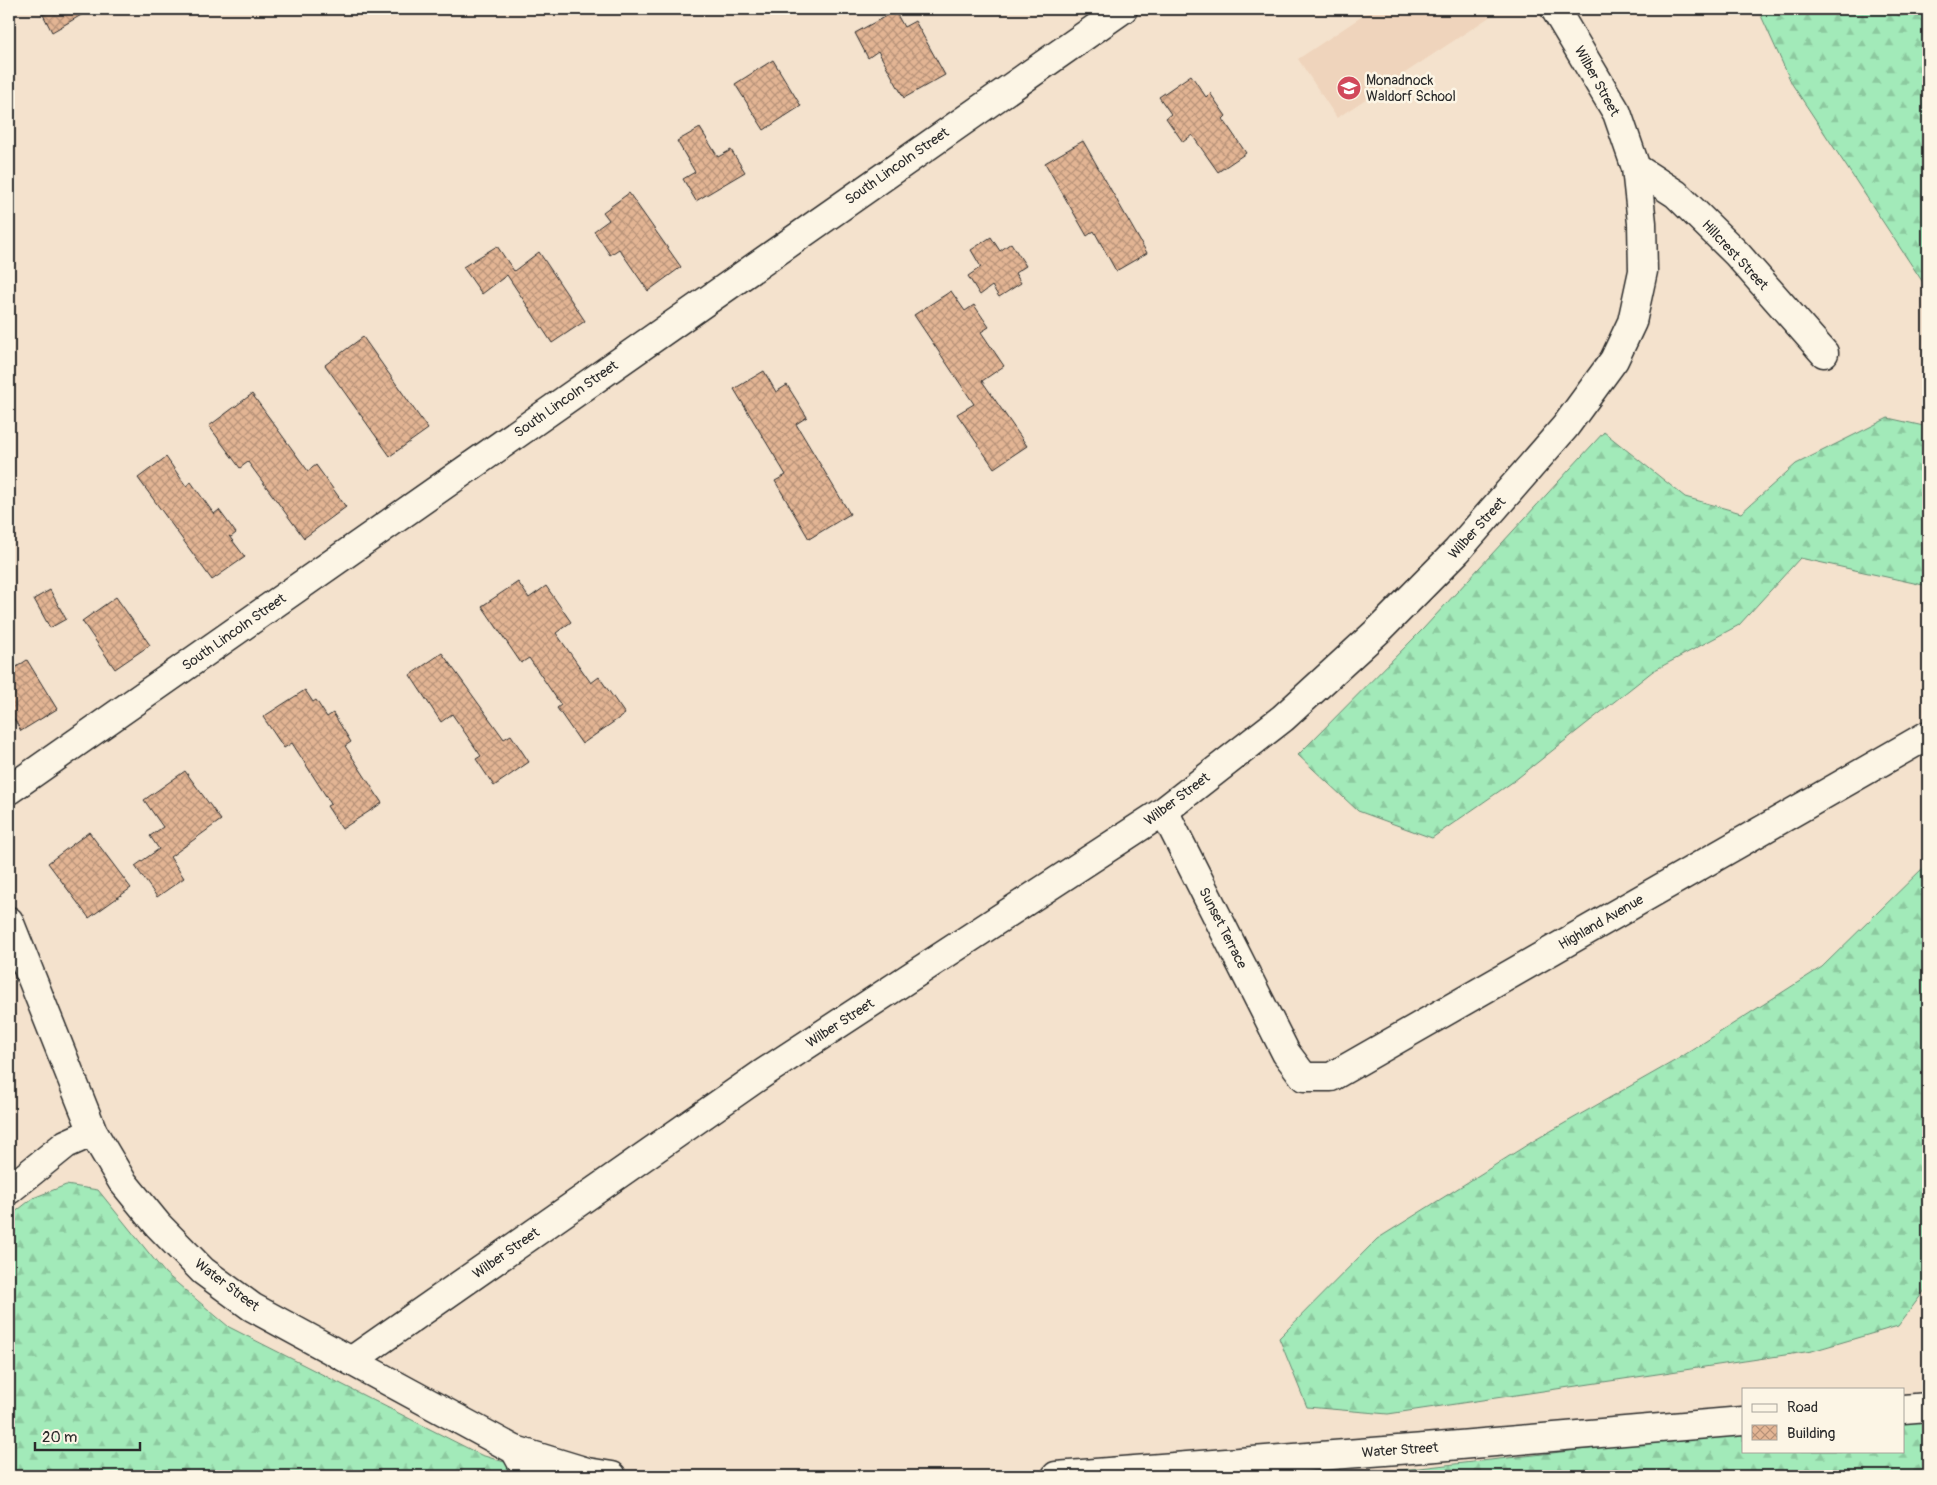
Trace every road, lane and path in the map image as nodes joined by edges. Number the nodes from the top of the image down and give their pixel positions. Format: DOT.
graph roads {
  1 [pos="1123,9"];
  2 [pos="1555,9"];
  3 [pos="1636,168"];
  4 [pos="1824,353"];
  5 [pos="1928,735"];
  6 [pos="9,790"];
  7 [pos="1164,811"];
  8 [pos="9,921"];
  9 [pos="1282,1046"];
  10 [pos="93,1132"];
  11 [pos="9,1190"];
  12 [pos="351,1361"];
  13 [pos="1928,1407"];
  14 [pos="1904,1409"];
  15 [pos="1742,1421"];
  16 [pos="515,1450"];
  17 [pos="529,1476"];
  18 [pos="612,1476"];
  19 [pos="1056,1476"];
  1 -- 6 [label="street, South Lincoln Street"];
  2 -- 3 [label="street, Wilber Street"];
  3 -- 4 [label="street, Hillcrest Street"];
  3 -- 7 [label="street, Wilber Street"];
  5 -- 9 [label="street, Highland Avenue"];
  7 -- 9 [label="street, Sunset Terrace"];
  7 -- 12 [label="street, Wilber Street"];
  8 -- 10 [label="street, Water Street"];
  10 -- 11 [label="street"];
  10 -- 12 [label="street, Water Street"];
  12 -- 16 [label="street, Water Street"];
  13 -- 14 [label="street"];
  15 -- 19 [label="street, Water Street"];
  16 -- 17 [label="street"];
  16 -- 18 [label="street, Water Street"];
}
